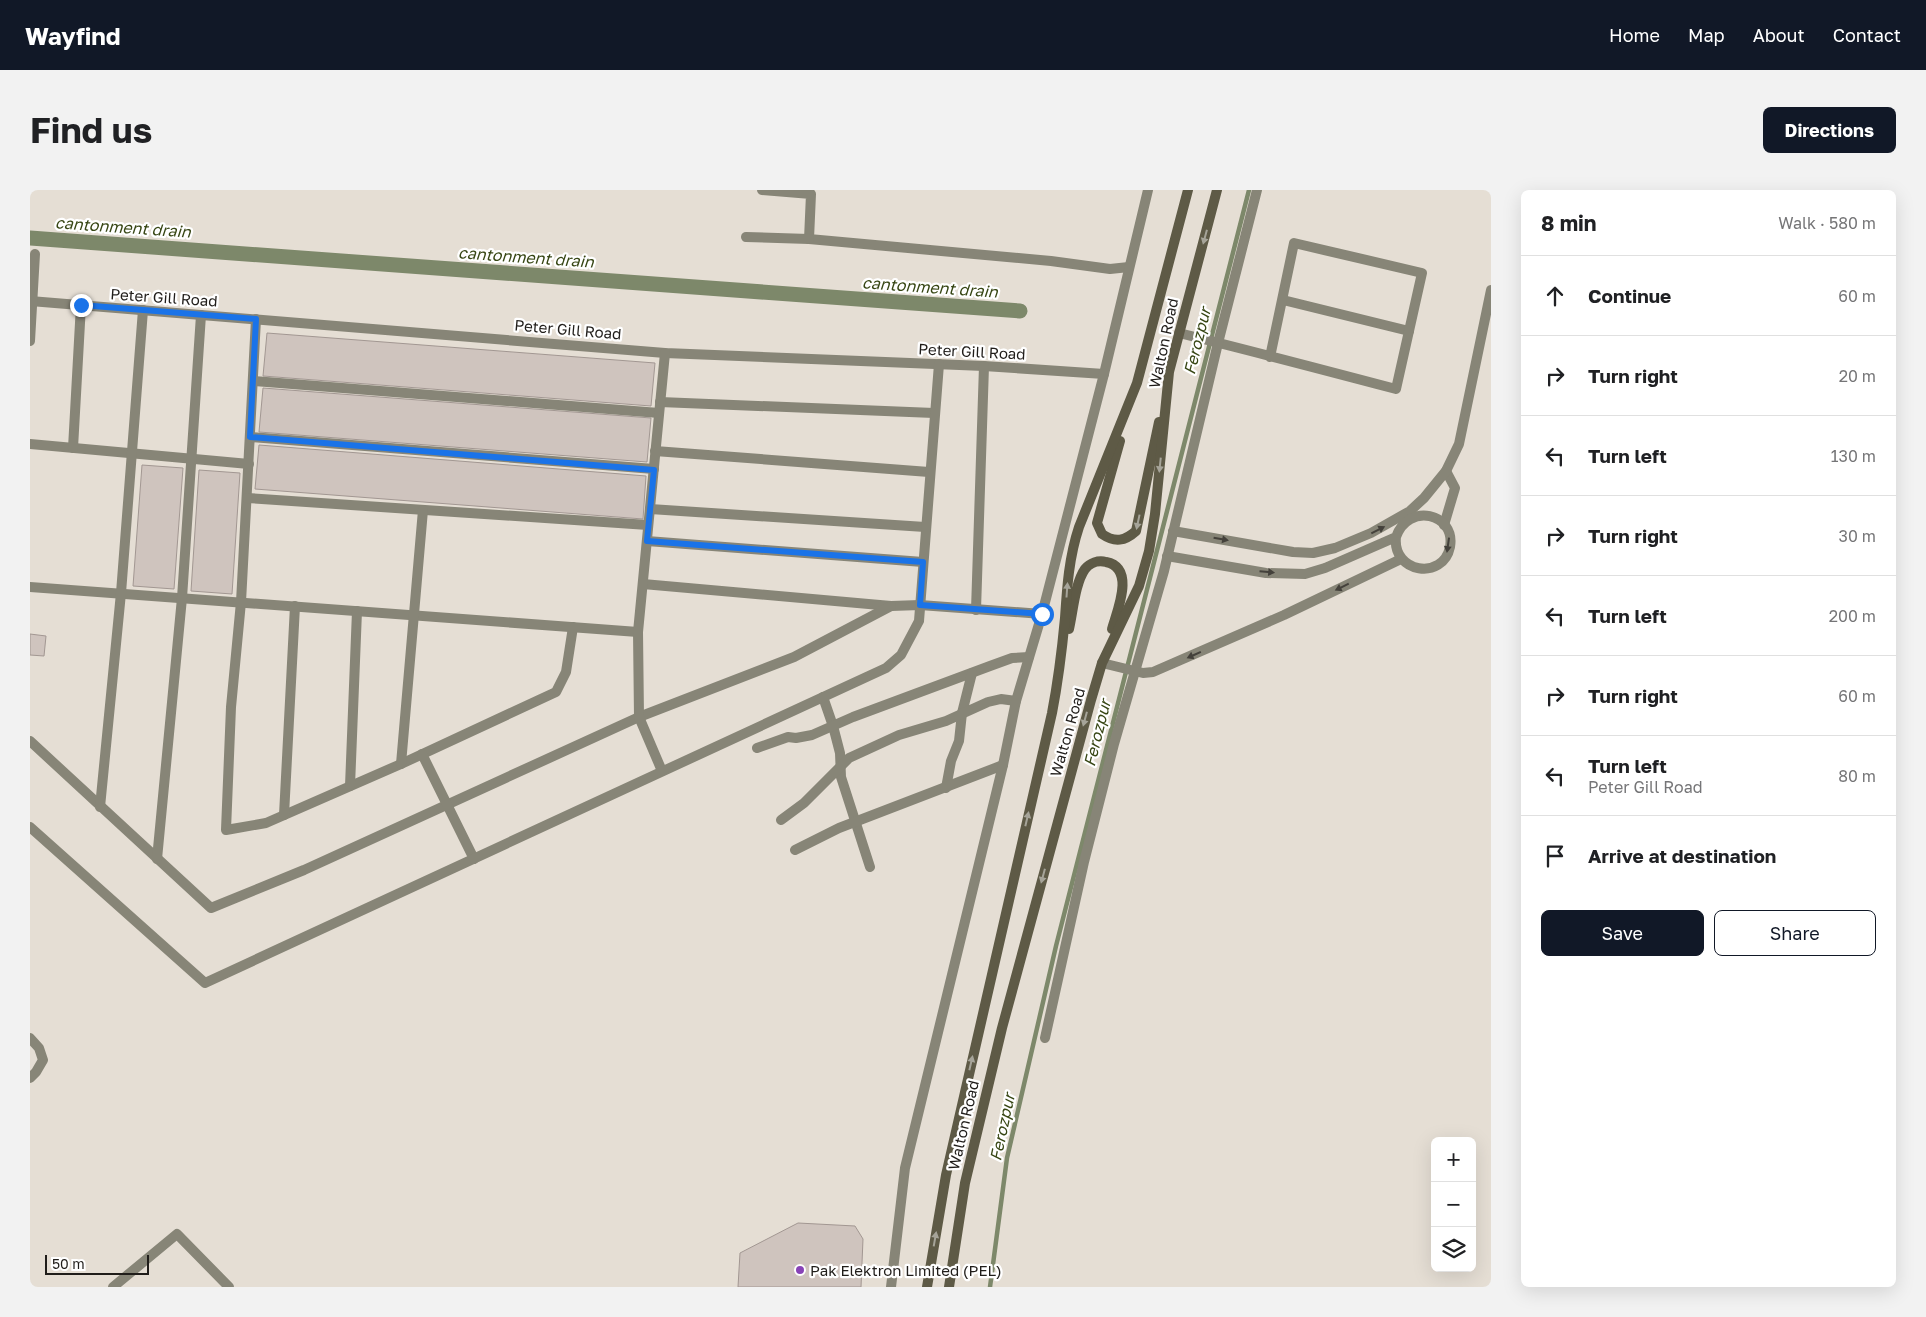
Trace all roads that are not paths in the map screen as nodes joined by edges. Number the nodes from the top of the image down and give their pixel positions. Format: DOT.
graph roads {
  1 [pos="762,190"];
  2 [pos="1148,190"];
  3 [pos="1188,190"];
  4 [pos="1217,190"];
  5 [pos="1257,190"];
  6 [pos="812,192"];
  7 [pos="746,237"];
  8 [pos="809,239"];
  9 [pos="35,254"];
  10 [pos="1129,268"];
  11 [pos="1491,290"];
  12 [pos="1283,300"];
  13 [pos="31,301"];
  14 [pos="81,305"];
  15 [pos="143,310"];
  16 [pos="201,314"];
  17 [pos="256,319"];
  18 [pos="1409,331"];
  19 [pos="1179,333"];
  20 [pos="30,341"];
  21 [pos="1218,342"];
  22 [pos="665,352"];
  23 [pos="1270,357"];
  24 [pos="939,364"];
  25 [pos="984,366"];
  26 [pos="1169,372"];
  27 [pos="1104,374"];
  28 [pos="253,381"];
  29 [pos="1135,388"];
  30 [pos="660,402"];
  31 [pos="659,413"];
  32 [pos="934,413"];
  33 [pos="250,437"];
  34 [pos="30,444"];
  35 [pos="74,448"];
  36 [pos="655,451"];
  37 [pos="132,453"];
  38 [pos="191,459"];
  39 [pos="249,464"];
  40 [pos="654,470"];
  41 [pos="1446,471"];
  42 [pos="929,472"];
  43 [pos="247,498"];
  44 [pos="650,509"];
  45 [pos="423,510"];
  46 [pos="648,525"];
  47 [pos="1444,525"];
  48 [pos="925,527"];
  49 [pos="1173,531"];
  50 [pos="1396,537"];
  51 [pos="647,541"];
  52 [pos="1167,556"];
  53 [pos="1401,558"];
  54 [pos="923,562"];
  55 [pos="643,584"];
  56 [pos="30,587"];
  57 [pos="122,593"];
  58 [pos="182,598"];
  59 [pos="240,602"];
  60 [pos="920,605"];
  61 [pos="295,606"];
  62 [pos="891,606"];
  63 [pos="976,610"];
  64 [pos="357,611"];
  65 [pos="1042,614"];
  66 [pos="414,615"];
  67 [pos="573,627"];
  68 [pos="638,632"];
  69 [pos="1029,657"];
  70 [pos="1102,663"];
  71 [pos="1060,671"];
  72 [pos="1136,671"];
  73 [pos="972,672"];
  74 [pos="823,697"];
  75 [pos="1016,701"];
  76 [pos="962,713"];
  77 [pos="639,716"];
  78 [pos="833,726"];
  79 [pos="30,741"];
  80 [pos="757,748"];
  81 [pos="422,754"];
  82 [pos="401,764"];
  83 [pos="842,765"];
  84 [pos="1003,765"];
  85 [pos="662,771"];
  86 [pos="350,786"];
  87 [pos="946,788"];
  88 [pos="446,805"];
  89 [pos="100,807"];
  90 [pos="284,815"];
  91 [pos="780,820"];
  92 [pos="855,822"];
  93 [pos="30,827"];
  94 [pos="795,850"];
  95 [pos="157,859"];
  96 [pos="474,859"];
  97 [pos="870,867"];
  98 [pos="30,1038"];
  99 [pos="1045,1038"];
  100 [pos="30,1078"];
  101 [pos="113,1287"];
  102 [pos="230,1287"];
  103 [pos="891,1287"];
  104 [pos="927,1287"];
  105 [pos="949,1287"];
  1 -- 6 [label="street"];
  2 -- 10 [label="street"];
  3 -- 29 [label="main road, Walton Road"];
  4 -- 19 [label="main road, Walton Road, one-way"];
  5 -- 21 [label="street"];
  6 -- 8 [label="street"];
  7 -- 8 [label="street"];
  8 -- 10 [label="street"];
  9 -- 13 [label="street"];
  10 -- 27 [label="street"];
  11 -- 41 [label="street"];
  12 -- 18 [label="street"];
  12 -- 18 [label="street"];
  12 -- 23 [label="street"];
  13 -- 14 [label="street, Peter Gill Road"];
  13 -- 20 [label="street"];
  14 -- 15 [label="street, Peter Gill Road"];
  14 -- 35 [label="street"];
  15 -- 16 [label="street, Peter Gill Road"];
  15 -- 37 [label="street"];
  16 -- 17 [label="street, Peter Gill Road"];
  16 -- 38 [label="street"];
  17 -- 22 [label="street, Peter Gill Road"];
  17 -- 28 [label="street"];
  18 -- 23 [label="street"];
  19 -- 21 [label="street"];
  19 -- 26 [label="main road, Walton Road"];
  21 -- 23 [label="street"];
  21 -- 49 [label="street"];
  22 -- 24 [label="street, Peter Gill Road"];
  22 -- 30 [label="street"];
  24 -- 25 [label="street, Peter Gill Road"];
  24 -- 32 [label="street"];
  25 -- 27 [label="street, Peter Gill Road"];
  25 -- 63 [label="street"];
  26 -- 29 [label="main road, one-way"];
  26 -- 70 [label="main road, Walton Road, one-way"];
  27 -- 65 [label="street"];
  28 -- 31 [label="street"];
  28 -- 33 [label="street"];
  71 -- 29 [label="main road, Walton Road, one-way"];
  30 -- 31 [label="street"];
  30 -- 32 [label="street"];
  31 -- 36 [label="street"];
  32 -- 42 [label="street"];
  33 -- 39 [label="street"];
  33 -- 40 [label="street"];
  34 -- 35 [label="street"];
  35 -- 37 [label="street"];
  36 -- 40 [label="street"];
  36 -- 42 [label="street"];
  37 -- 38 [label="street"];
  37 -- 57 [label="street"];
  38 -- 39 [label="street"];
  38 -- 58 [label="street"];
  39 -- 43 [label="street"];
  40 -- 44 [label="street"];
  41 -- 47 [label="street"];
  49 -- 41 [label="street, one-way"];
  42 -- 48 [label="street"];
  43 -- 45 [label="street"];
  43 -- 59 [label="street"];
  44 -- 46 [label="street"];
  44 -- 48 [label="street"];
  45 -- 46 [label="street"];
  45 -- 66 [label="street"];
  46 -- 51 [label="street"];
  47 -- 50 [label="street"];
  47 -- 53 [label="street, one-way"];
  48 -- 54 [label="street"];
  49 -- 52 [label="street"];
  52 -- 50 [label="street, one-way"];
  50 -- 53 [label="street"];
  51 -- 54 [label="street"];
  51 -- 55 [label="street"];
  52 -- 72 [label="street"];
  53 -- 72 [label="street, one-way"];
  54 -- 60 [label="street"];
  55 -- 62 [label="street"];
  55 -- 68 [label="street"];
  56 -- 57 [label="street"];
  57 -- 58 [label="street"];
  57 -- 89 [label="street"];
  58 -- 59 [label="street"];
  58 -- 95 [label="street"];
  59 -- 61 [label="street"];
  59 -- 90 [label="street"];
  60 -- 62 [label="street"];
  60 -- 63 [label="street"];
  60 -- 74 [label="street"];
  61 -- 64 [label="street"];
  61 -- 90 [label="street"];
  62 -- 77 [label="street"];
  63 -- 65 [label="street"];
  64 -- 66 [label="street"];
  64 -- 86 [label="street"];
  65 -- 69 [label="street"];
  66 -- 67 [label="street"];
  66 -- 82 [label="street"];
  67 -- 68 [label="street"];
  67 -- 81 [label="street"];
  68 -- 77 [label="street"];
  69 -- 73 [label="street"];
  69 -- 75 [label="street"];
  70 -- 71 [label="main road"];
  70 -- 72 [label="street"];
  70 -- 105 [label="main road, Walton Road, one-way"];
  104 -- 71 [label="main road, Walton Road, one-way"];
  72 -- 99 [label="street"];
  73 -- 76 [label="street"];
  73 -- 78 [label="street"];
  74 -- 78 [label="street"];
  74 -- 85 [label="street"];
  75 -- 76 [label="street"];
  75 -- 84 [label="street"];
  76 -- 83 [label="street"];
  76 -- 87 [label="street"];
  77 -- 85 [label="street"];
  77 -- 88 [label="street"];
  78 -- 80 [label="street"];
  78 -- 83 [label="street"];
  79 -- 89 [label="street"];
  81 -- 82 [label="street"];
  81 -- 88 [label="street"];
  82 -- 86 [label="street"];
  83 -- 91 [label="street"];
  83 -- 92 [label="street"];
  84 -- 87 [label="street"];
  84 -- 103 [label="street"];
  85 -- 96 [label="street"];
  86 -- 90 [label="street"];
  87 -- 92 [label="street"];
  88 -- 95 [label="street"];
  88 -- 96 [label="street"];
  89 -- 95 [label="street"];
  92 -- 94 [label="street"];
  92 -- 97 [label="street"];
  93 -- 96 [label="street"];
  98 -- 100 [label="street"];
  101 -- 102 [label="street"];
}
